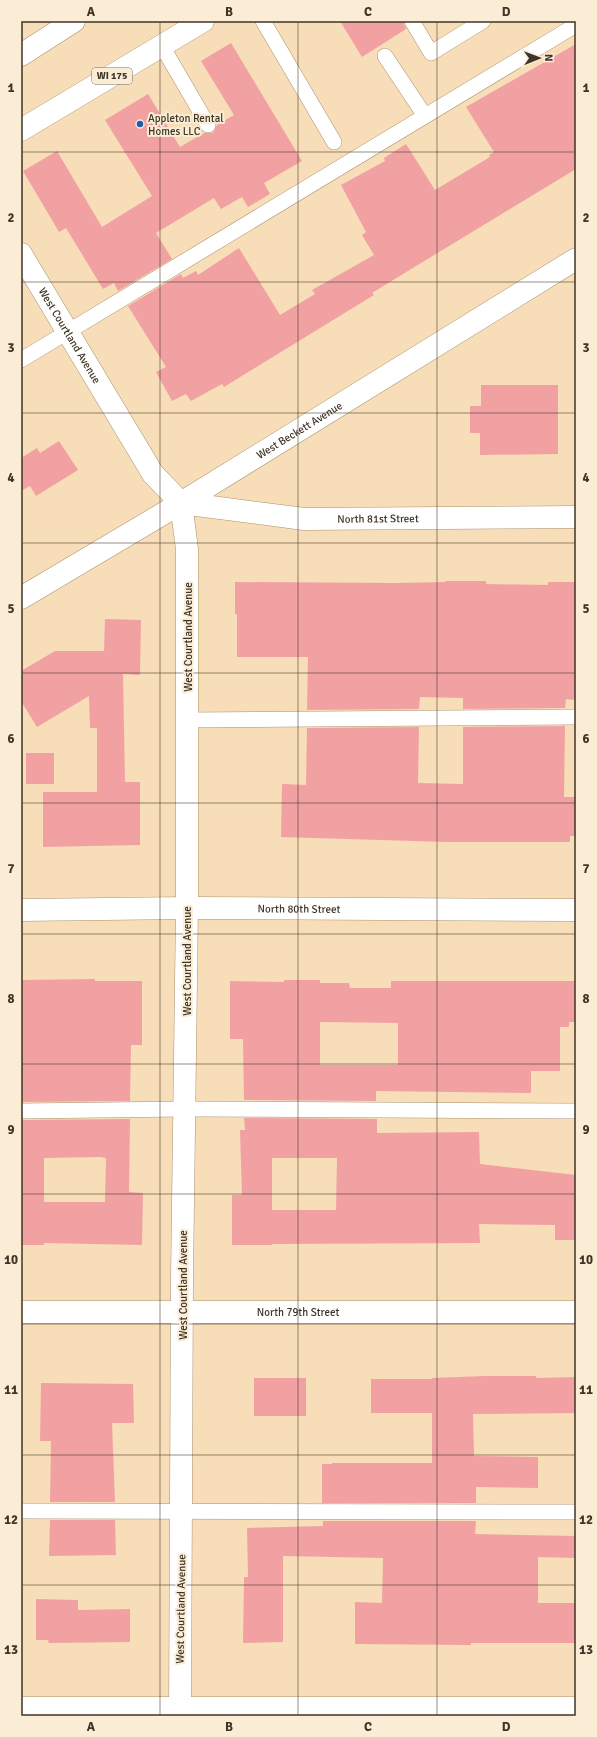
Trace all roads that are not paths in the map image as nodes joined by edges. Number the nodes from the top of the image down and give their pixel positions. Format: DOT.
graph roads {
  1 [pos="74,21"];
  2 [pos="203,21"];
  3 [pos="262,21"];
  4 [pos="412,21"];
  5 [pos="483,21"];
  6 [pos="576,25"];
  7 [pos="162,46"];
  8 [pos="21,55"];
  9 [pos="384,56"];
  10 [pos="425,116"];
  11 [pos="208,125"];
  12 [pos="21,130"];
  13 [pos="334,142"];
  14 [pos="21,254"];
  15 [pos="576,259"];
  16 [pos="68,331"];
  17 [pos="21,360"];
  18 [pos="181,503"];
  19 [pos="576,517"];
  20 [pos="21,598"];
  21 [pos="576,717"];
  22 [pos="188,720"];
  23 [pos="187,908"];
  24 [pos="21,910"];
  25 [pos="576,910"];
  26 [pos="185,1109"];
  27 [pos="576,1111"];
  28 [pos="21,1112"];
  29 [pos="21,1312"];
  30 [pos="182,1312"];
  31 [pos="576,1312"];
  32 [pos="21,1511"];
  33 [pos="182,1511"];
  34 [pos="576,1512"];
  35 [pos="21,1708"];
  36 [pos="576,1708"];
  37 [pos="180,1712"];
  1 -- 8 [label="street"];
  2 -- 7 [label="street, WI 175"];
  3 -- 13 [label="lane"];
  4 -- 5 [label="lane"];
  6 -- 10 [label="lane"];
  7 -- 11 [label="lane"];
  7 -- 12 [label="street, WI 175"];
  9 -- 10 [label="lane"];
  10 -- 16 [label="lane"];
  14 -- 16 [label="street, West Courtland Avenue"];
  15 -- 18 [label="street, West Beckett Avenue"];
  16 -- 17 [label="lane"];
  16 -- 18 [label="street, West Courtland Avenue"];
  18 -- 19 [label="street, North 81st Street"];
  18 -- 20 [label="street, West Beckett Avenue"];
  18 -- 22 [label="street, West Courtland Avenue"];
  21 -- 22 [label="lane"];
  22 -- 23 [label="street, West Courtland Avenue"];
  23 -- 24 [label="street, North 80th Street"];
  23 -- 25 [label="street, North 80th Street"];
  23 -- 26 [label="street, West Courtland Avenue"];
  26 -- 27 [label="lane"];
  26 -- 28 [label="lane"];
  26 -- 30 [label="street, West Courtland Avenue"];
  29 -- 30 [label="street, North 79th Street"];
  30 -- 31 [label="street, North 79th Street"];
  30 -- 33 [label="street, West Courtland Avenue"];
  32 -- 33 [label="lane"];
  33 -- 34 [label="lane"];
  33 -- 37 [label="street, West Courtland Avenue"];
  35 -- 37 [label="street"];
  36 -- 37 [label="street"];
}
